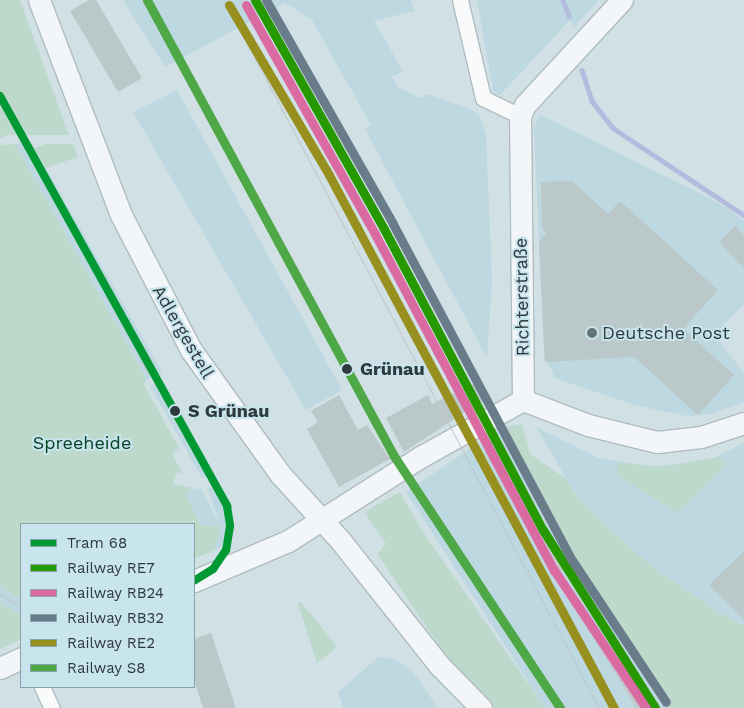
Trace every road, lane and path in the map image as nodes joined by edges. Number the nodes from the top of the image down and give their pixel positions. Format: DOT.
graph roads {
  1 [pos="39,0"];
  2 [pos="460,0"];
  3 [pos="622,0"];
  4 [pos="520,116"];
  5 [pos="523,400"];
  6 [pos="744,422"];
  7 [pos="322,520"];
  8 [pos="195,581"];
  9 [pos="20,658"];
  10 [pos="440,666"];
  11 [pos="0,668"];
  12 [pos="42,688"];
  13 [pos="52,708"];
  14 [pos="461,708"];
  15 [pos="481,708"];
  1 -- 7 [label="main road, Adlergestell"];
  2 -- 4 [label="street"];
  3 -- 4 [label="main road"];
  4 -- 5 [label="main road, Richterstraße"];
  5 -- 6 [label="main road"];
  5 -- 7 [label="main road"];
  7 -- 8 [label="main road"];
  7 -- 10 [label="main road, Adlergestell"];
  9 -- 11 [label="main road"];
  10 -- 14 [label="main road, Adlergestell"];
  10 -- 15 [label="main road, Adlergestell"];
  12 -- 13 [label="street"];
}
